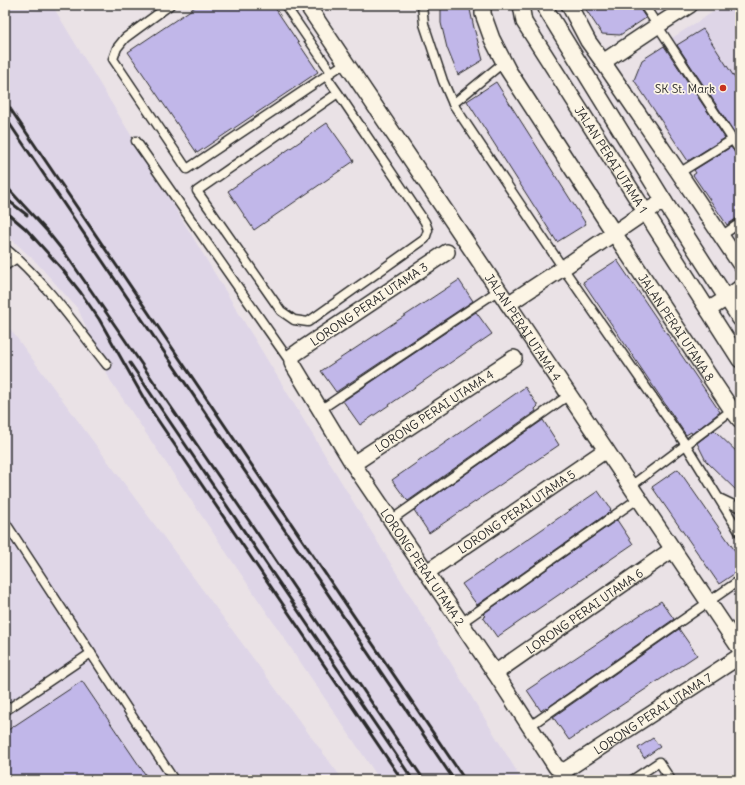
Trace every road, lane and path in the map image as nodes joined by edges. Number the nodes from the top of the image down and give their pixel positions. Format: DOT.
graph roads {
  1 [pos="170,5"];
  2 [pos="285,5"];
  3 [pos="307,5"];
  4 [pos="422,5"];
  5 [pos="483,5"];
  6 [pos="521,5"];
  7 [pos="544,5"];
  8 [pos="569,5"];
  9 [pos="644,5"];
  10 [pos="690,5"];
  11 [pos="657,26"];
  12 [pos="504,62"];
  13 [pos="603,62"];
  14 [pos="345,63"];
  15 [pos="328,74"];
  16 [pos="338,93"];
  17 [pos="453,104"];
  18 [pos="732,140"];
  19 [pos="136,141"];
  20 [pos="740,151"];
  21 [pos="679,173"];
  22 [pos="664,200"];
  23 [pos="645,212"];
  24 [pos="740,223"];
  25 [pos="614,233"];
  26 [pos="721,236"];
  27 [pos="5,248"];
  28 [pos="447,252"];
  29 [pos="17,258"];
  30 [pos="740,264"];
  31 [pos="5,266"];
  32 [pos="563,268"];
  33 [pos="740,288"];
  34 [pos="499,290"];
  35 [pos="727,298"];
  36 [pos="508,304"];
  37 [pos="708,310"];
  38 [pos="740,319"];
  39 [pos="514,358"];
  40 [pos="292,360"];
  41 [pos="740,360"];
  42 [pos="107,365"];
  43 [pos="569,395"];
  44 [pos="320,410"];
  45 [pos="736,415"];
  46 [pos="686,445"];
  47 [pos="606,450"];
  48 [pos="353,464"];
  49 [pos="635,492"];
  50 [pos="719,498"];
  51 [pos="740,508"];
  52 [pos="391,520"];
  53 [pos="5,522"];
  54 [pos="740,533"];
  55 [pos="673,549"];
  56 [pos="427,572"];
  57 [pos="740,580"];
  58 [pos="709,602"];
  59 [pos="461,623"];
  60 [pos="740,649"];
  61 [pos="91,653"];
  62 [pos="740,656"];
  63 [pos="495,673"];
  64 [pos="5,711"];
  65 [pos="530,726"];
  66 [pos="568,775"];
  67 [pos="174,780"];
  68 [pos="632,780"];
  69 [pos="671,780"];
  1 -- 15 [label="lane"];
  2 -- 15 [label="lane"];
  3 -- 14 [label="street, JALAN PERAI UTAMA 4"];
  4 -- 17 [label="lane"];
  5 -- 12 [label="street"];
  6 -- 23 [label="street, JALAN PERAI UTAMA 1"];
  7 -- 22 [label="street, JALAN PERAI UTAMA 1"];
  8 -- 13 [label="street"];
  9 -- 11 [label="lane"];
  10 -- 11 [label="street"];
  11 -- 13 [label="street"];
  11 -- 18 [label="lane"];
  12 -- 17 [label="lane"];
  12 -- 25 [label="street"];
  13 -- 21 [label="street"];
  14 -- 15 [label="lane"];
  14 -- 34 [label="street, JALAN PERAI UTAMA 4"];
  15 -- 16 [label="lane"];
  16 -- 16 [label="lane"];
  17 -- 32 [label="lane"];
  18 -- 20 [label="lane"];
  18 -- 21 [label="lane"];
  19 -- 40 [label="lane"];
  21 -- 26 [label="street"];
  22 -- 23 [label="street"];
  22 -- 35 [label="street, JALAN PERAI UTAMA 1"];
  23 -- 25 [label="street"];
  23 -- 37 [label="street, JALAN PERAI UTAMA 1"];
  24 -- 26 [label="lane"];
  25 -- 32 [label="street"];
  25 -- 45 [label="street, JALAN PERAI UTAMA 8"];
  26 -- 30 [label="street"];
  27 -- 29 [label="lane"];
  28 -- 40 [label="street, LORONG PERAI UTAMA 3"];
  29 -- 31 [label="lane"];
  29 -- 42 [label="lane"];
  32 -- 36 [label="street"];
  32 -- 46 [label="lane"];
  33 -- 35 [label="street"];
  34 -- 36 [label="street, JALAN PERAI UTAMA 4"];
  34 -- 44 [label="lane"];
  35 -- 37 [label="street"];
  35 -- 38 [label="street, JALAN PERAI UTAMA 1"];
  36 -- 43 [label="street, JALAN PERAI UTAMA 4"];
  37 -- 41 [label="street, JALAN PERAI UTAMA 1"];
  39 -- 48 [label="street, LORONG PERAI UTAMA 4"];
  40 -- 44 [label="street, LORONG PERAI UTAMA 2"];
  43 -- 47 [label="street, JALAN PERAI UTAMA 4"];
  43 -- 52 [label="lane"];
  44 -- 48 [label="street, LORONG PERAI UTAMA 2"];
  45 -- 46 [label="lane"];
  46 -- 49 [label="lane"];
  46 -- 50 [label="lane"];
  47 -- 49 [label="street, JALAN PERAI UTAMA 4"];
  47 -- 56 [label="street, LORONG PERAI UTAMA 5"];
  48 -- 52 [label="street, LORONG PERAI UTAMA 2"];
  49 -- 55 [label="street, JALAN PERAI UTAMA 4"];
  49 -- 59 [label="lane"];
  50 -- 51 [label="lane"];
  50 -- 54 [label="lane"];
  52 -- 56 [label="street, LORONG PERAI UTAMA 2"];
  53 -- 61 [label="lane"];
  55 -- 58 [label="street, JALAN PERAI UTAMA 4"];
  55 -- 63 [label="street, LORONG PERAI UTAMA 6"];
  56 -- 59 [label="street, LORONG PERAI UTAMA 2"];
  57 -- 58 [label="lane"];
  58 -- 60 [label="street, JALAN PERAI UTAMA 4"];
  58 -- 65 [label="lane"];
  59 -- 63 [label="street, LORONG PERAI UTAMA 2"];
  61 -- 64 [label="lane"];
  61 -- 67 [label="lane"];
  62 -- 66 [label="street, LORONG PERAI UTAMA 7"];
  63 -- 65 [label="street, LORONG PERAI UTAMA 2"];
  65 -- 66 [label="street, LORONG PERAI UTAMA 2"];
  68 -- 69 [label="lane"];
}
